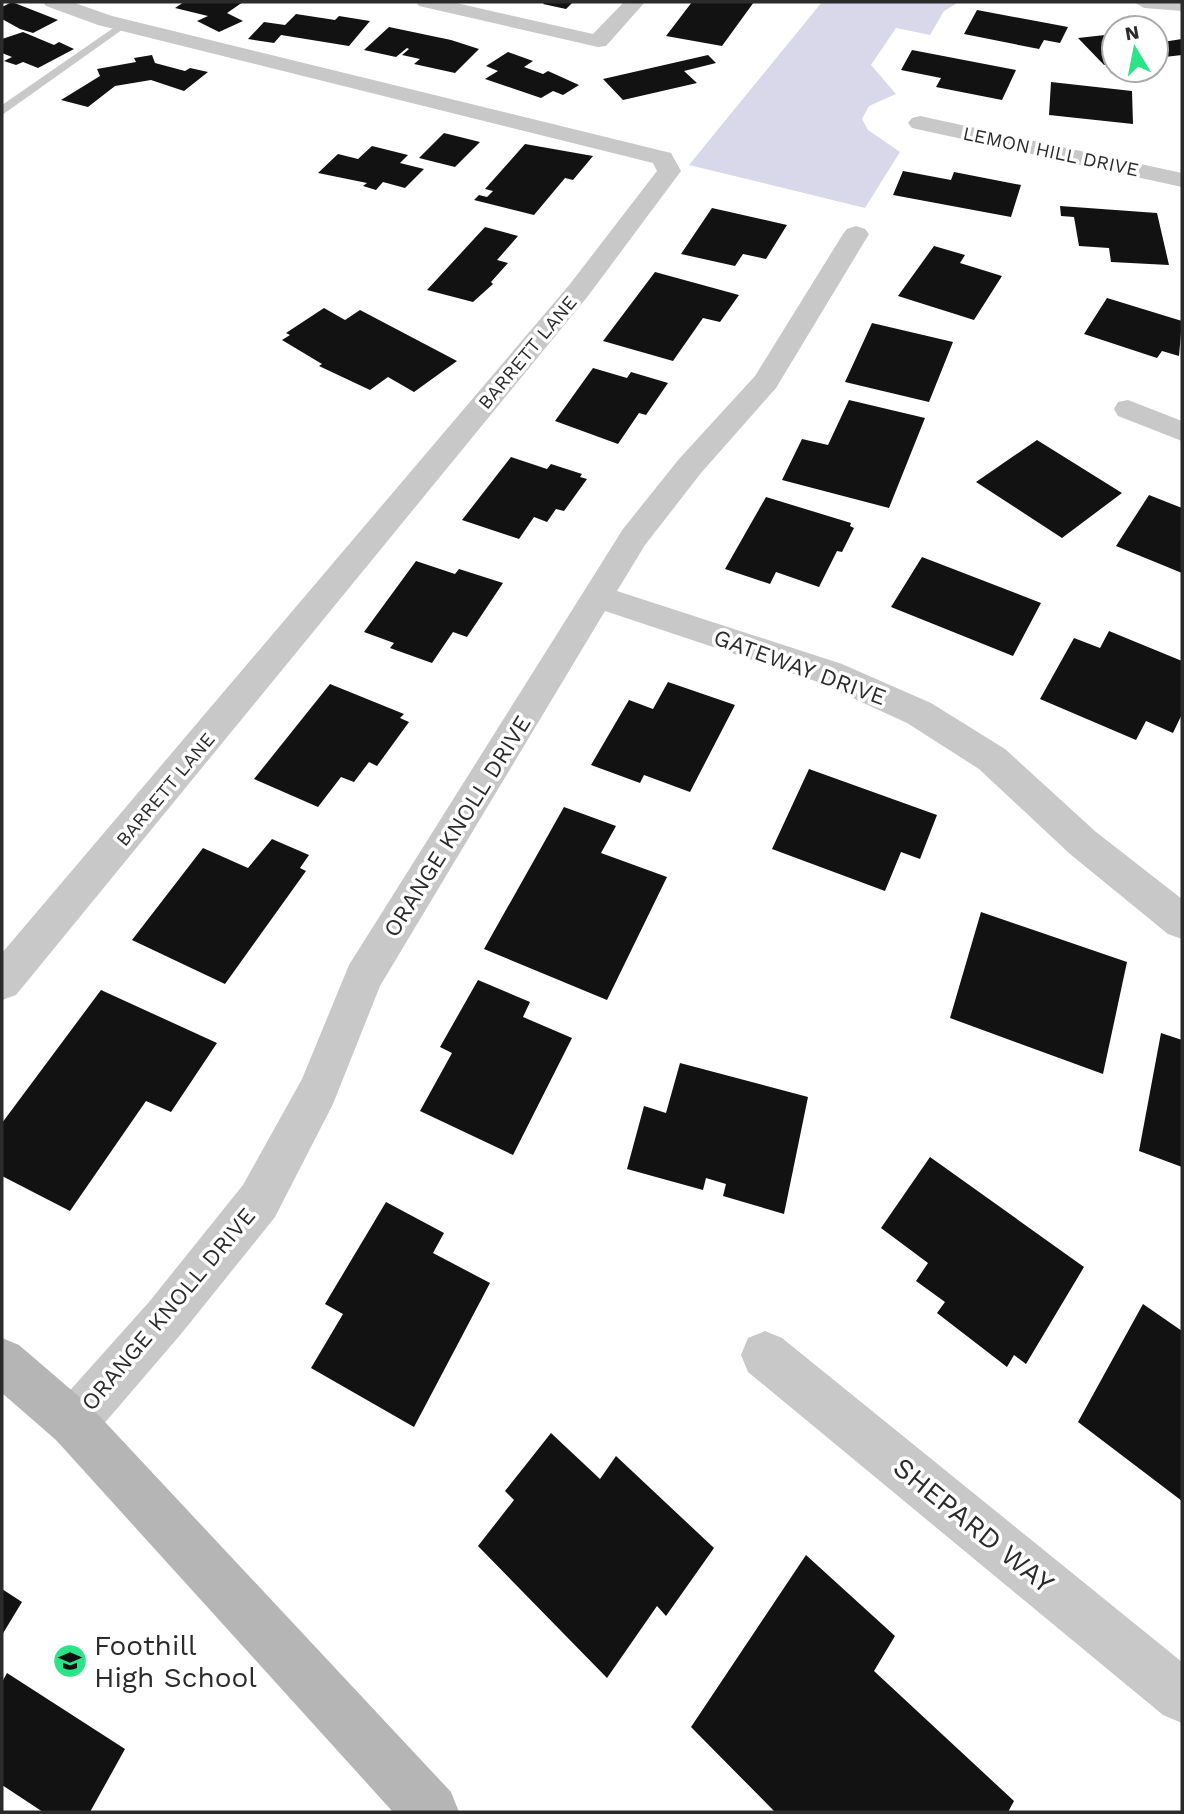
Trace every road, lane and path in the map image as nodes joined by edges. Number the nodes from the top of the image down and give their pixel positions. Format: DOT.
graph roads {
  1 [pos="53,2"];
  2 [pos="426,2"];
  3 [pos="635,2"];
  4 [pos="1144,2"];
  5 [pos="1182,5"];
  6 [pos="117,18"];
  7 [pos="2,111"];
  8 [pos="920,123"];
  9 [pos="1179,171"];
  10 [pos="856,234"];
  11 [pos="1128,409"];
  12 [pos="1182,432"];
  13 [pos="598,597"];
  14 [pos="1182,922"];
  15 [pos="2,982"];
  16 [pos="765,1355"];
  17 [pos="2,1362"];
  18 [pos="73,1423"];
  19 [pos="1182,1696"];
  20 [pos="431,1812"];
  1 -- 6 [label="street, BARRETT LANE"];
  2 -- 3 [label="street"];
  4 -- 5 [label="street"];
  6 -- 7 [label="lane"];
  6 -- 15 [label="street, BARRETT LANE"];
  8 -- 9 [label="street, LEMON HILL DRIVE"];
  10 -- 13 [label="street, ORANGE KNOLL DRIVE"];
  11 -- 12 [label="street"];
  13 -- 14 [label="street, GATEWAY DRIVE"];
  13 -- 18 [label="street, ORANGE KNOLL DRIVE"];
  16 -- 19 [label="street, SHEPARD WAY"];
  17 -- 18 [label="street"];
  18 -- 20 [label="street"];
}
